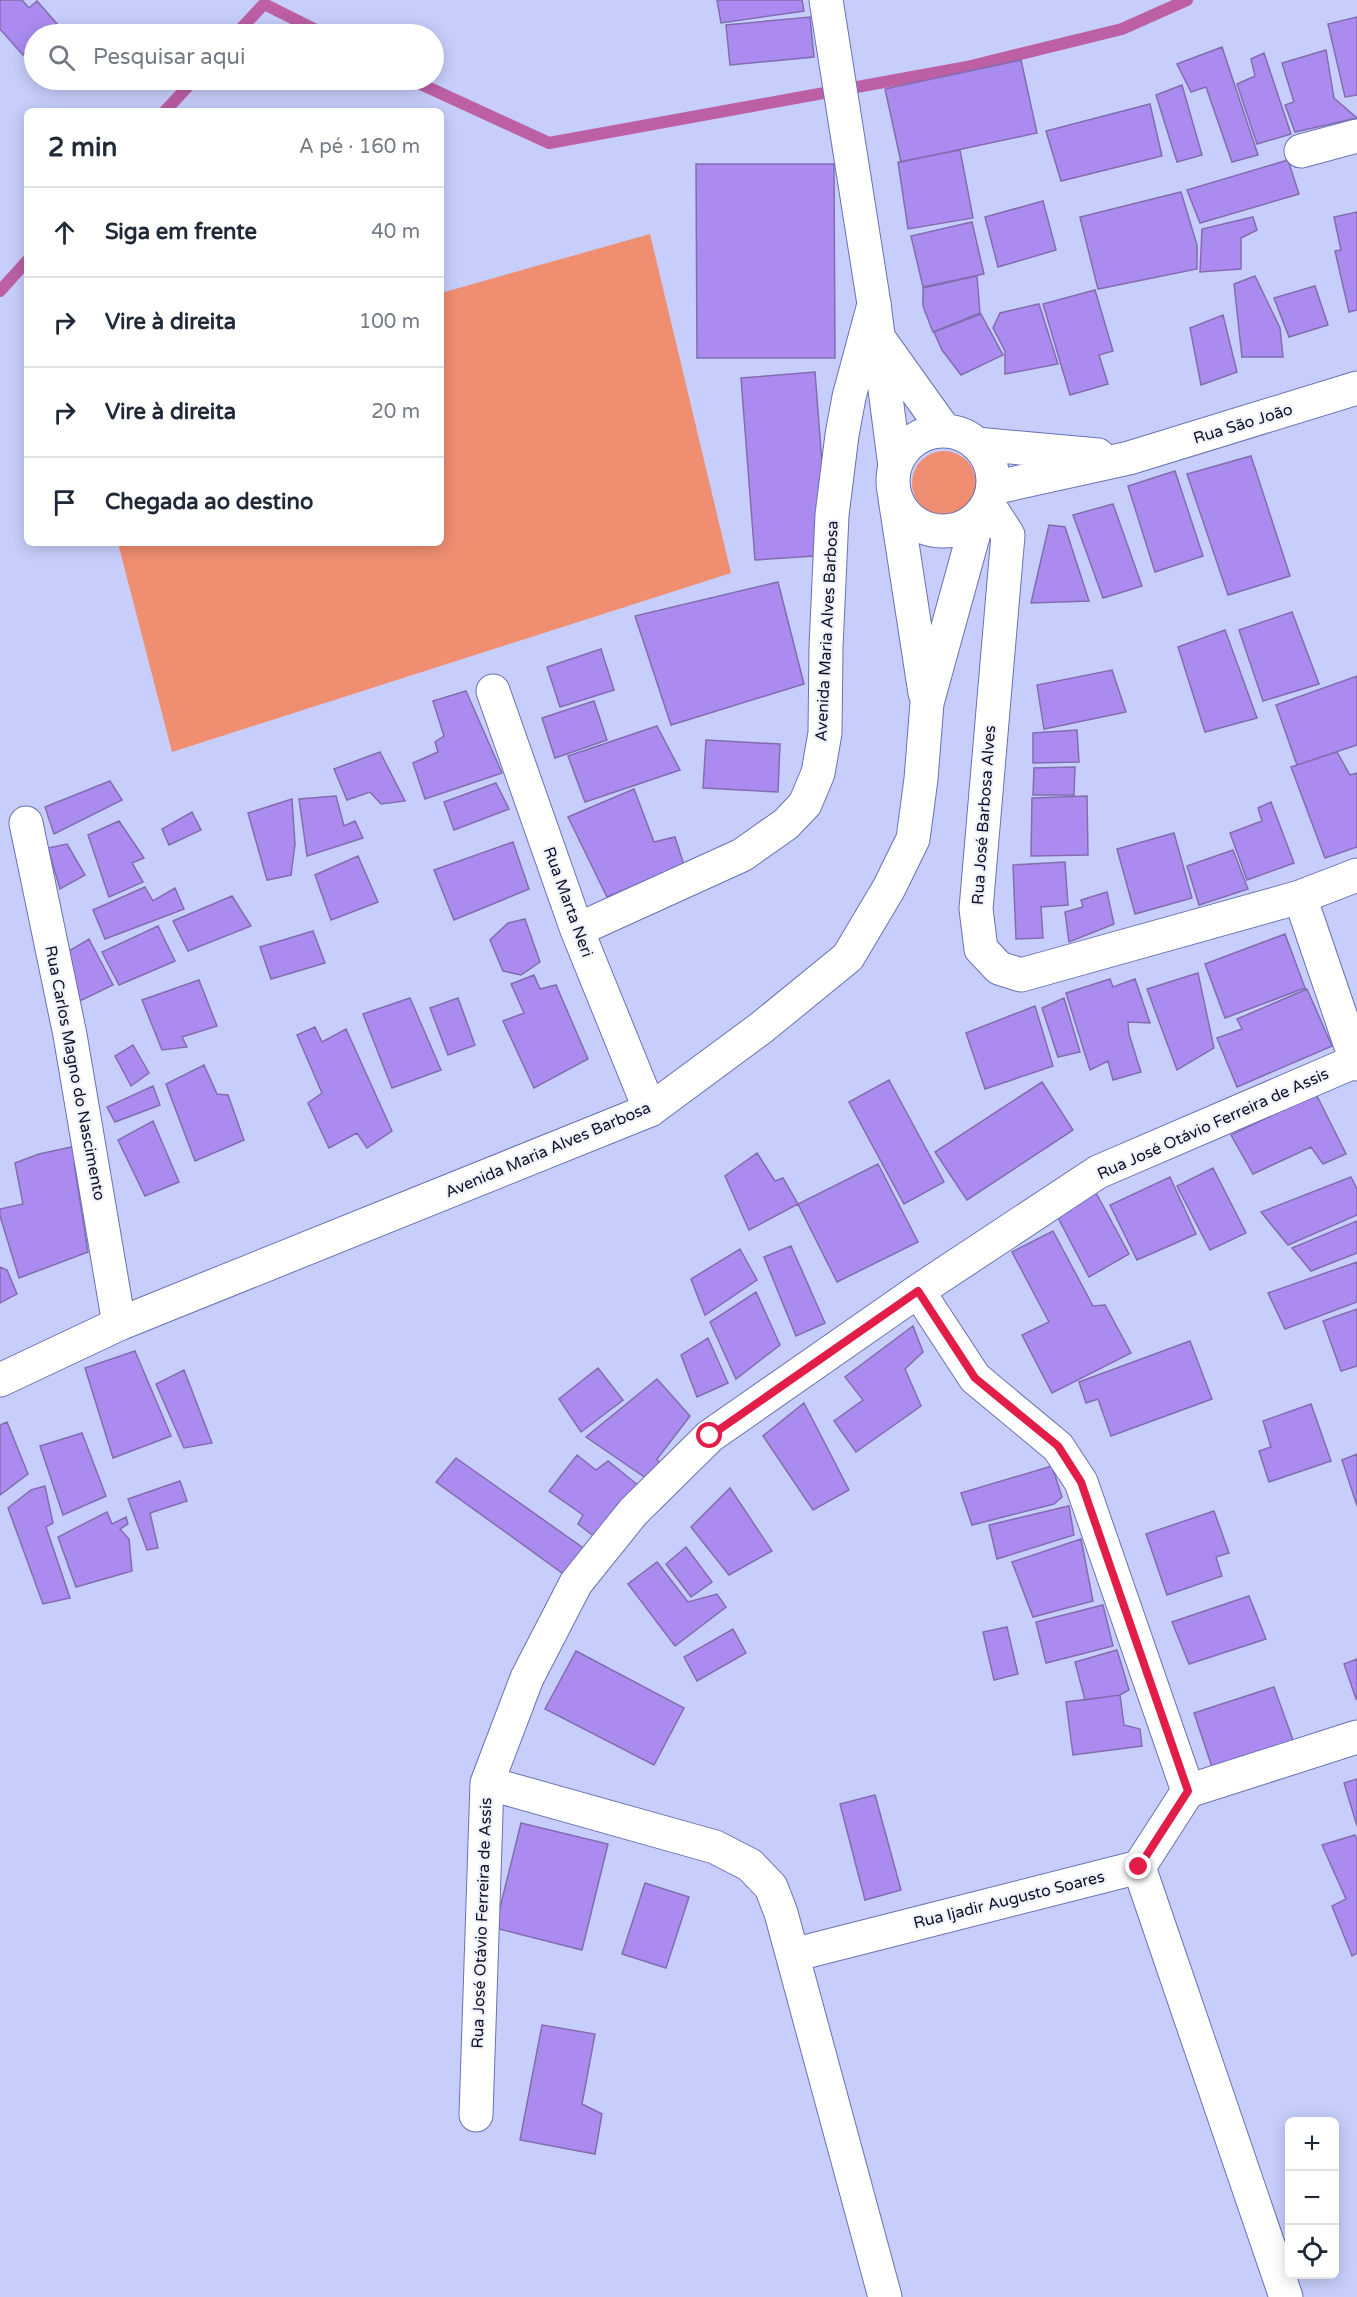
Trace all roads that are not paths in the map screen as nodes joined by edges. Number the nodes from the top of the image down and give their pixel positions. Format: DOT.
graph roads {
  1 [pos="826,0"];
  2 [pos="1357,136"];
  3 [pos="1301,151"];
  4 [pos="874,304"];
  5 [pos="878,339"];
  6 [pos="1357,388"];
  7 [pos="945,431"];
  8 [pos="976,444"];
  9 [pos="1129,458"];
  10 [pos="895,482"];
  11 [pos="986,503"];
  12 [pos="493,691"];
  13 [pos="927,703"];
  14 [pos="26,823"];
  15 [pos="1357,875"];
  16 [pos="1300,897"];
  17 [pos="577,930"];
  18 [pos="1357,1062"];
  19 [pos="650,1110"];
  20 [pos="918,1291"];
  21 [pos="119,1324"];
  22 [pos="0,1380"];
  23 [pos="1357,1737"];
  24 [pos="487,1783"];
  25 [pos="1188,1791"];
  26 [pos="1139,1867"];
  27 [pos="793,1955"];
  28 [pos="476,2115"];
  29 [pos="885,2297"];
  30 [pos="1286,2297"];
  1 -- 4 [label="main road, Avenida Maria Alves Barbosa"];
  2 -- 3 [label="main road"];
  4 -- 5 [label="main road, Avenida Maria Alves Barbosa"];
  4 -- 17 [label="main road, Avenida Maria Alves Barbosa"];
  5 -- 7 [label="main road, Avenida Maria Alves Barbosa"];
  5 -- 10 [label="main road, Avenida Maria Alves Barbosa"];
  6 -- 9 [label="main road, Rua São João"];
  7 -- 8 [label="main road"];
  7 -- 10 [label="main road"];
  8 -- 9 [label="main road"];
  8 -- 11 [label="main road"];
  9 -- 11 [label="main road, Rua São João"];
  10 -- 11 [label="main road"];
  10 -- 13 [label="main road, Avenida Maria Alves Barbosa"];
  11 -- 13 [label="main road, Avenida Maria Alves Barbosa"];
  11 -- 16 [label="main road, Rua José Barbosa Alves"];
  12 -- 17 [label="main road, Rua Marta Neri"];
  13 -- 19 [label="main road, Avenida Maria Alves Barbosa"];
  14 -- 21 [label="main road, Rua Carlos Magno do Nascimento"];
  15 -- 16 [label="main road, Rua José Barbosa Alves"];
  16 -- 18 [label="main road"];
  17 -- 19 [label="main road, Rua Marta Neri"];
  18 -- 20 [label="main road, Rua José Otávio Ferreira de Assis"];
  19 -- 21 [label="main road, Avenida Maria Alves Barbosa"];
  20 -- 24 [label="main road, Rua José Otávio Ferreira de Assis"];
  20 -- 25 [label="main road"];
  21 -- 22 [label="main road, Avenida Maria Alves Barbosa"];
  23 -- 25 [label="main road"];
  24 -- 27 [label="main road"];
  24 -- 28 [label="main road, Rua José Otávio Ferreira de Assis"];
  25 -- 26 [label="main road"];
  26 -- 27 [label="main road, Rua Ijadir Augusto Soares"];
  26 -- 30 [label="main road"];
  27 -- 29 [label="main road"];
}
